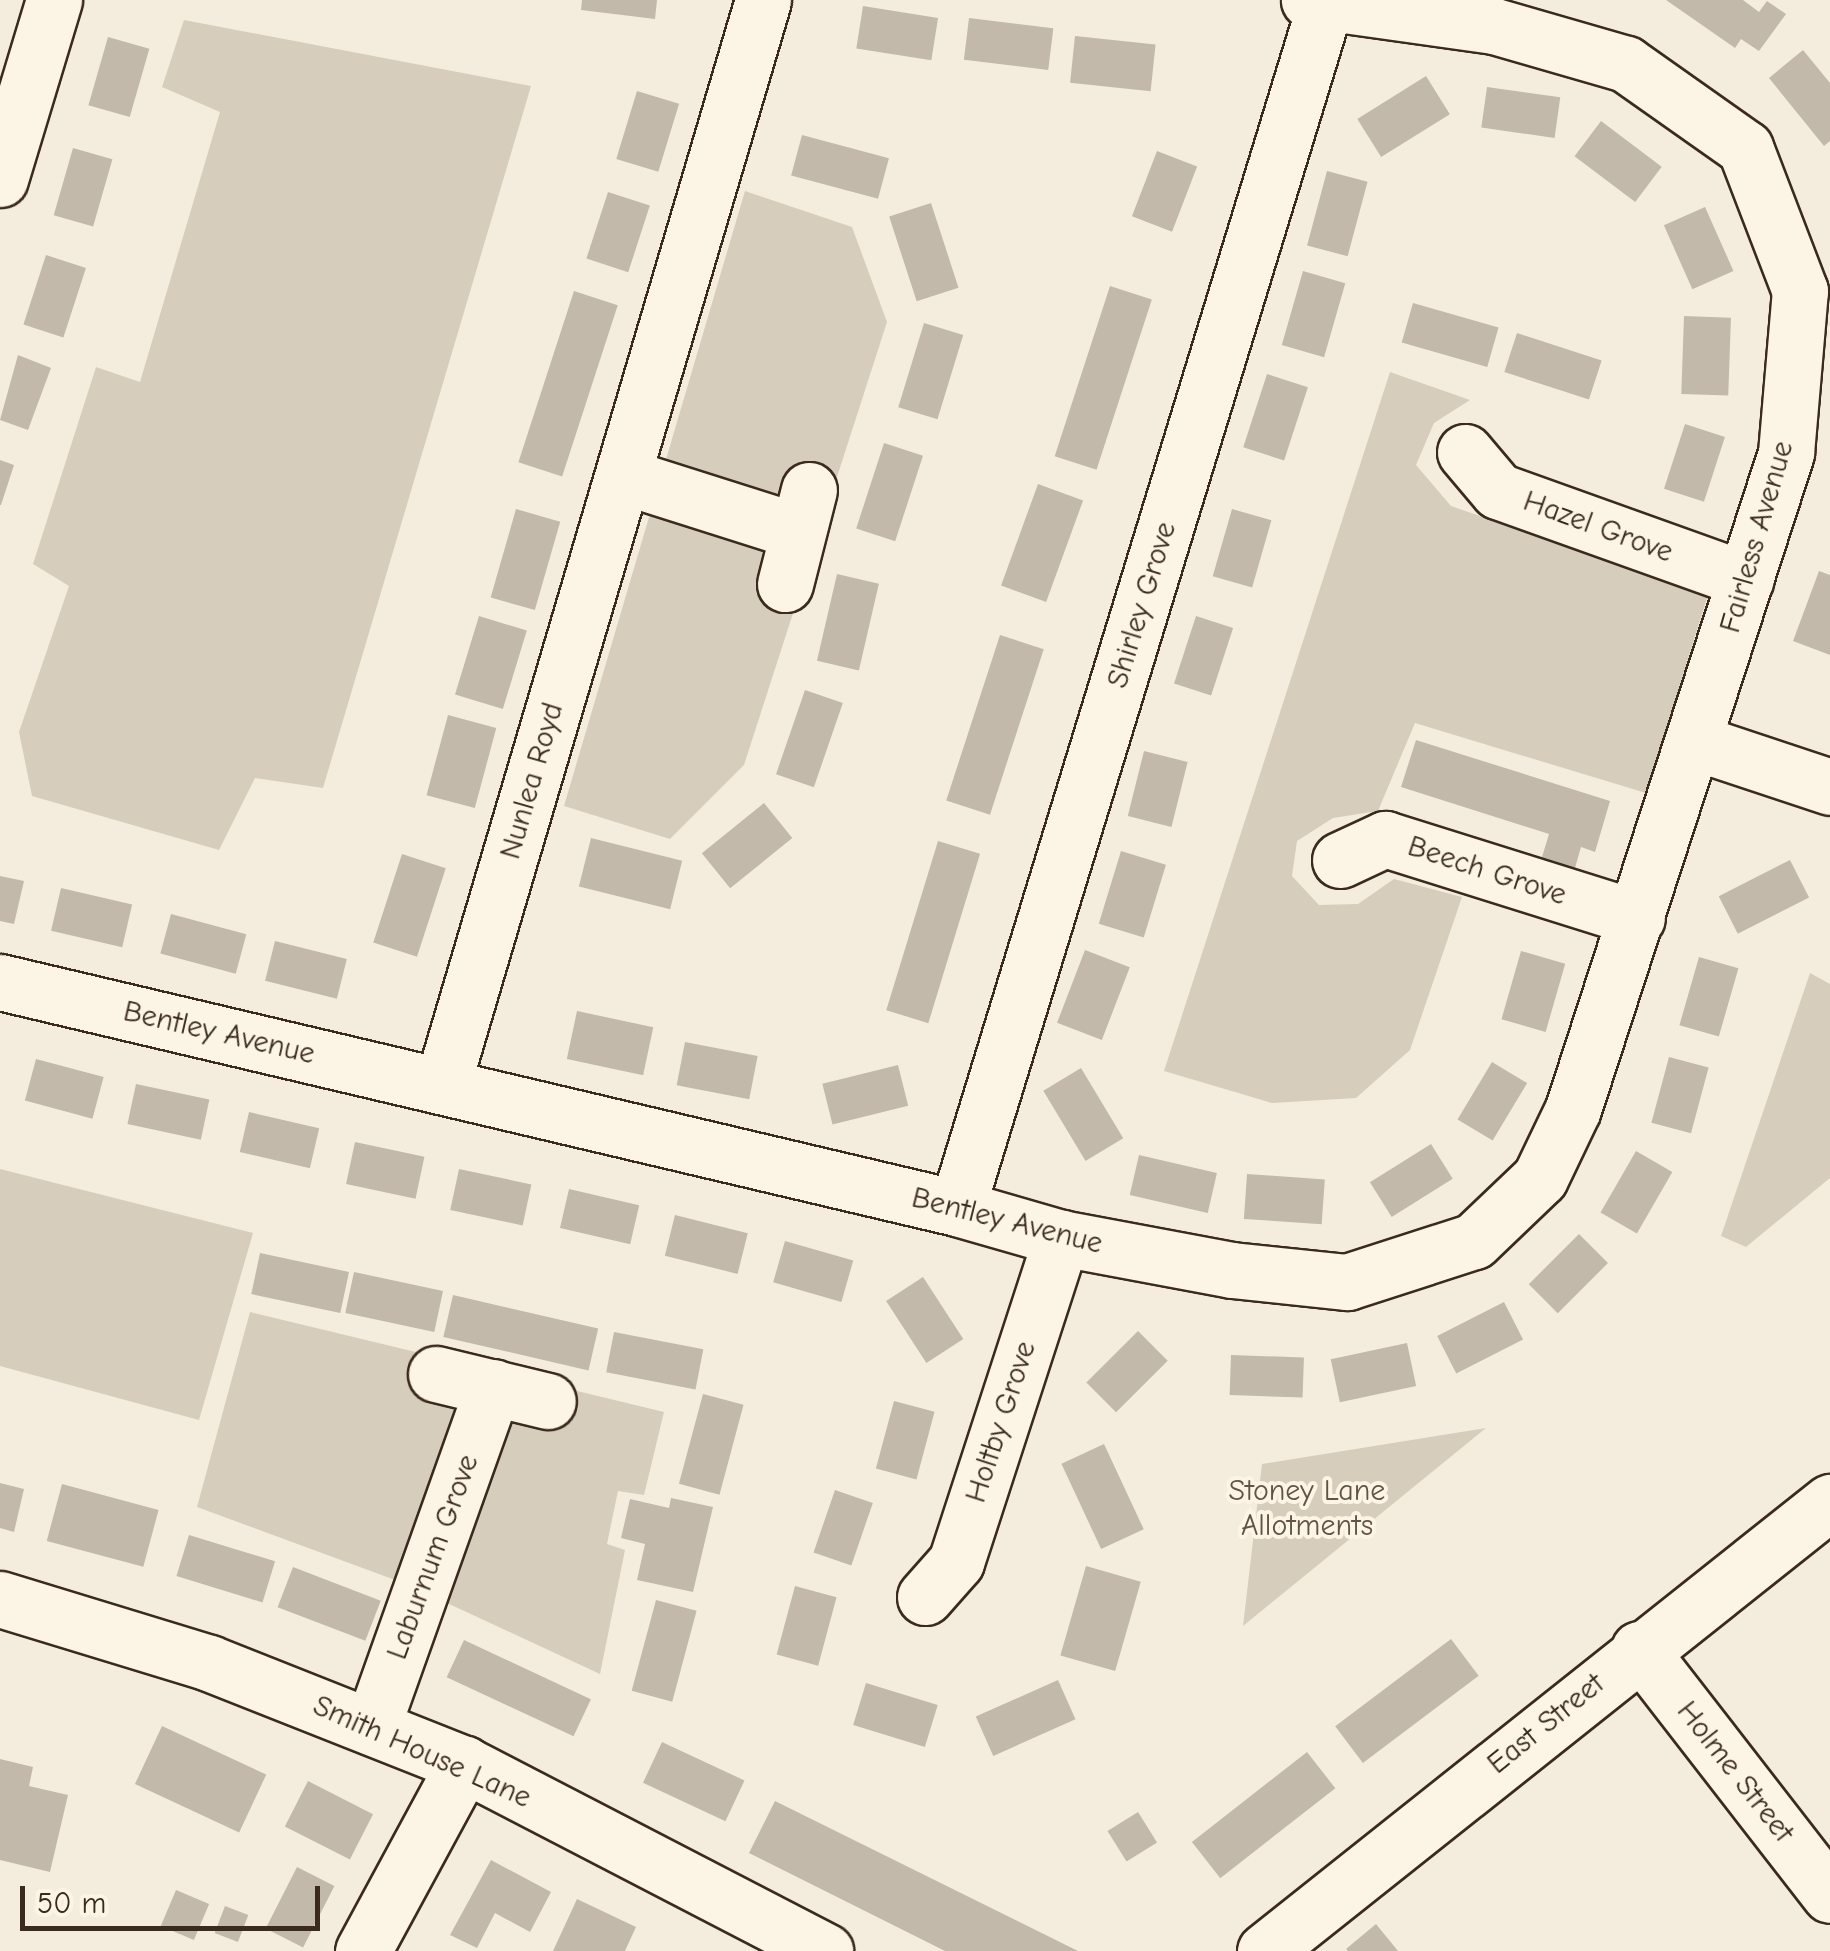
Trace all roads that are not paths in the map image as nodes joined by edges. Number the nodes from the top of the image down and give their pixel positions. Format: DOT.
graph roads {
  1 [pos="54,0"];
  2 [pos="763,0"];
  3 [pos="1317,1"];
  4 [pos="0,179"];
  5 [pos="1466,452"];
  6 [pos="622,476"];
  7 [pos="1746,580"];
  8 [pos="786,584"];
  9 [pos="1694,742"];
  10 [pos="1830,787"];
  11 [pos="1340,860"];
  12 [pos="1637,918"];
  13 [pos="0,982"];
  14 [pos="442,1086"];
  15 [pos="957,1208"];
  16 [pos="1061,1238"];
  17 [pos="436,1374"];
  18 [pos="494,1387"];
  19 [pos="548,1401"];
  20 [pos="1830,1502"];
  21 [pos="925,1598"];
  22 [pos="0,1600"];
  23 [pos="1639,1649"];
  24 [pos="372,1728"];
  25 [pos="464,1764"];
  26 [pos="1830,1895"];
  27 [pos="363,1951"];
  28 [pos="825,1951"];
  29 [pos="1264,1951"];
  1 -- 4 [label="street"];
  2 -- 6 [label="street, Nunlea Royd"];
  3 -- 7 [label="street, Fairless Avenue"];
  3 -- 15 [label="street, Shirley Grove"];
  5 -- 7 [label="street, Hazel Grove"];
  6 -- 8 [label="street"];
  6 -- 14 [label="street, Nunlea Royd"];
  7 -- 9 [label="street, Fairless Avenue"];
  9 -- 10 [label="street"];
  9 -- 12 [label="street, Bentley Avenue"];
  11 -- 12 [label="street, Beech Grove"];
  12 -- 16 [label="street, Bentley Avenue"];
  13 -- 14 [label="street, Bentley Avenue"];
  14 -- 15 [label="street, Bentley Avenue"];
  15 -- 16 [label="street, Bentley Avenue"];
  16 -- 21 [label="street, Holtby Grove"];
  17 -- 18 [label="street"];
  18 -- 19 [label="street"];
  18 -- 24 [label="street, Laburnum Grove"];
  20 -- 23 [label="street, East Street"];
  22 -- 24 [label="street, Smith House Lane"];
  23 -- 26 [label="street, Holme Street"];
  23 -- 29 [label="street, East Street"];
  24 -- 25 [label="street, Smith House Lane"];
  25 -- 27 [label="street"];
  25 -- 28 [label="street, Smith House Lane"];
}
